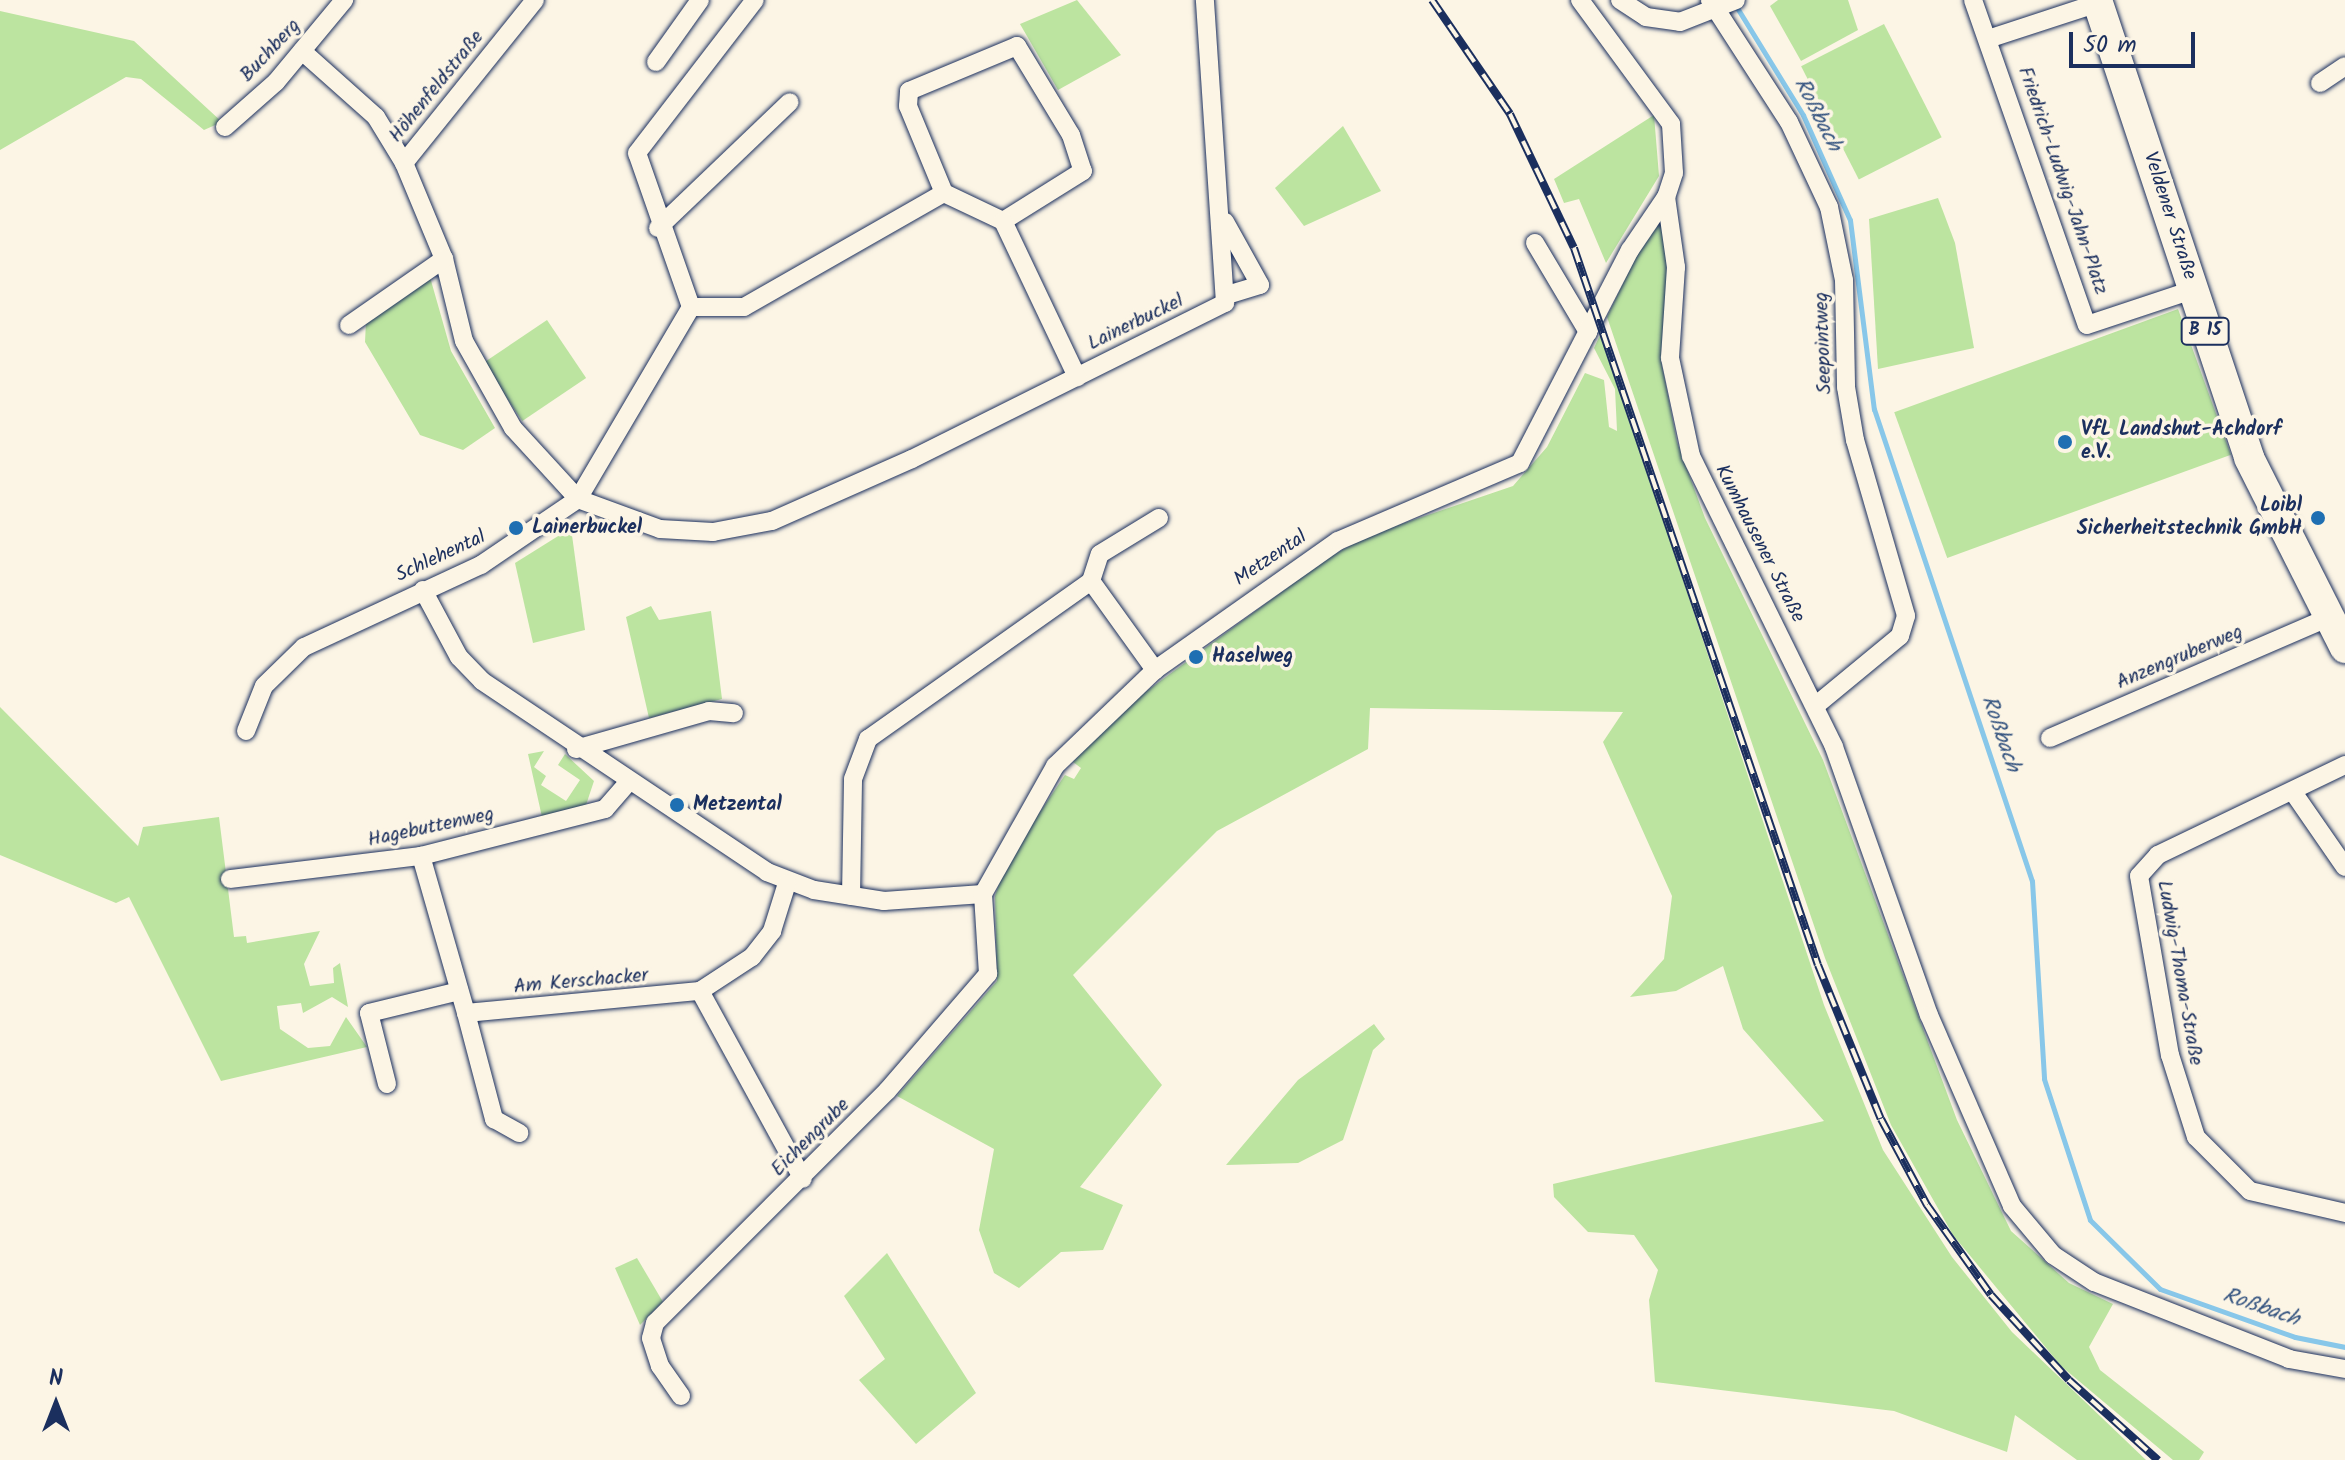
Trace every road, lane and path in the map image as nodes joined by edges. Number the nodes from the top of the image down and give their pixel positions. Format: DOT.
graph roads {
  1 [pos="344,0"];
  2 [pos="535,0"];
  3 [pos="700,0"];
  4 [pos="755,0"];
  5 [pos="1192,0"];
  6 [pos="1205,0"];
  7 [pos="1580,0"];
  8 [pos="1620,0"];
  9 [pos="1973,0"];
  10 [pos="2097,1"];
  11 [pos="1721,4"];
  12 [pos="1205,20"];
  13 [pos="1991,38"];
  14 [pos="302,51"];
  15 [pos="656,62"];
  16 [pos="2345,66"];
  17 [pos="2320,83"];
  18 [pos="790,102"];
  19 [pos="225,127"];
  20 [pos="404,163"];
  21 [pos="944,193"];
  22 [pos="1666,197"];
  23 [pos="1224,220"];
  24 [pos="1003,221"];
  25 [pos="658,228"];
  26 [pos="1535,243"];
  27 [pos="444,259"];
  28 [pos="2192,290"];
  29 [pos="1228,295"];
  30 [pos="691,307"];
  31 [pos="349,325"];
  32 [pos="1588,332"];
  33 [pos="1077,377"];
  34 [pos="578,499"];
  35 [pos="1159,518"];
  36 [pos="1091,581"];
  37 [pos="423,590"];
  38 [pos="2327,618"];
  39 [pos="2345,648"];
  40 [pos="1155,670"];
  41 [pos="1815,706"];
  42 [pos="734,713"];
  43 [pos="246,731"];
  44 [pos="2050,738"];
  45 [pos="576,749"];
  46 [pos="2345,765"];
  47 [pos="627,784"];
  48 [pos="2293,792"];
  49 [pos="421,856"];
  50 [pos="2345,867"];
  51 [pos="230,879"];
  52 [pos="787,883"];
  53 [pos="983,894"];
  54 [pos="851,896"];
  55 [pos="459,991"];
  56 [pos="700,991"];
  57 [pos="466,1013"];
  58 [pos="387,1084"];
  59 [pos="519,1133"];
  60 [pos="803,1179"];
  61 [pos="2345,1213"];
  62 [pos="2345,1369"];
  63 [pos="681,1396"];
  1 -- 14 [label="street, Buchberg"];
  2 -- 20 [label="street, Höhenfeldstraße"];
  3 -- 15 [label="street"];
  4 -- 25 [label="street"];
  5 -- 12 [label="street"];
  6 -- 12 [label="street"];
  7 -- 22 [label="street, Kumhausener Straße"];
  8 -- 11 [label="street"];
  9 -- 13 [label="street, Friedrich-Ludwig-Jahn-Platz"];
  10 -- 13 [label="street"];
  10 -- 28 [label="main road, Veldener Straße / B 15"];
  11 -- 41 [label="street, Seepointweg"];
  12 -- 23 [label="street"];
  13 -- 28 [label="street, Friedrich-Ludwig-Jahn-Platz"];
  14 -- 19 [label="street, Buchberg"];
  14 -- 20 [label="street, Höhenfeldstraße"];
  16 -- 17 [label="street"];
  18 -- 25 [label="street"];
  20 -- 27 [label="street, Höhenfeldstraße"];
  21 -- 24 [label="street"];
  21 -- 24 [label="street"];
  21 -- 30 [label="street"];
  22 -- 32 [label="street, Metzental"];
  22 -- 41 [label="street, Kumhausener Straße"];
  23 -- 29 [label="street"];
  23 -- 29 [label="street, Lainerbuckel"];
  24 -- 33 [label="street"];
  25 -- 30 [label="street"];
  26 -- 32 [label="street"];
  27 -- 31 [label="street"];
  27 -- 34 [label="street, Höhenfeldstraße"];
  28 -- 38 [label="main road, Veldener Straße / B 15"];
  29 -- 33 [label="street, Lainerbuckel"];
  30 -- 34 [label="street, Schlehental"];
  32 -- 40 [label="street, Metzental"];
  33 -- 34 [label="street, Lainerbuckel"];
  34 -- 37 [label="street, Schlehental"];
  35 -- 36 [label="street"];
  36 -- 40 [label="street"];
  36 -- 54 [label="street"];
  37 -- 43 [label="street, Schlehental"];
  37 -- 45 [label="street"];
  38 -- 39 [label="main road, Veldener Straße / B 15"];
  38 -- 44 [label="street, Anzengruberweg"];
  40 -- 53 [label="street, Metzental"];
  41 -- 62 [label="street, Kumhausener Straße"];
  42 -- 45 [label="street"];
  45 -- 47 [label="street"];
  46 -- 48 [label="street, Ludwig-Thoma-Straße"];
  47 -- 49 [label="street, Hagebuttenweg"];
  47 -- 52 [label="street"];
  48 -- 50 [label="street"];
  48 -- 61 [label="street, Ludwig-Thoma-Straße"];
  49 -- 51 [label="street, Hagebuttenweg"];
  49 -- 55 [label="street"];
  52 -- 54 [label="street"];
  52 -- 56 [label="street, Am Kerschacker"];
  53 -- 54 [label="street"];
  53 -- 60 [label="street, Eichengrube"];
  55 -- 57 [label="street"];
  55 -- 58 [label="street"];
  56 -- 57 [label="street, Am Kerschacker"];
  56 -- 60 [label="street"];
  57 -- 59 [label="street"];
  60 -- 63 [label="street, Eichengrube"];
}
